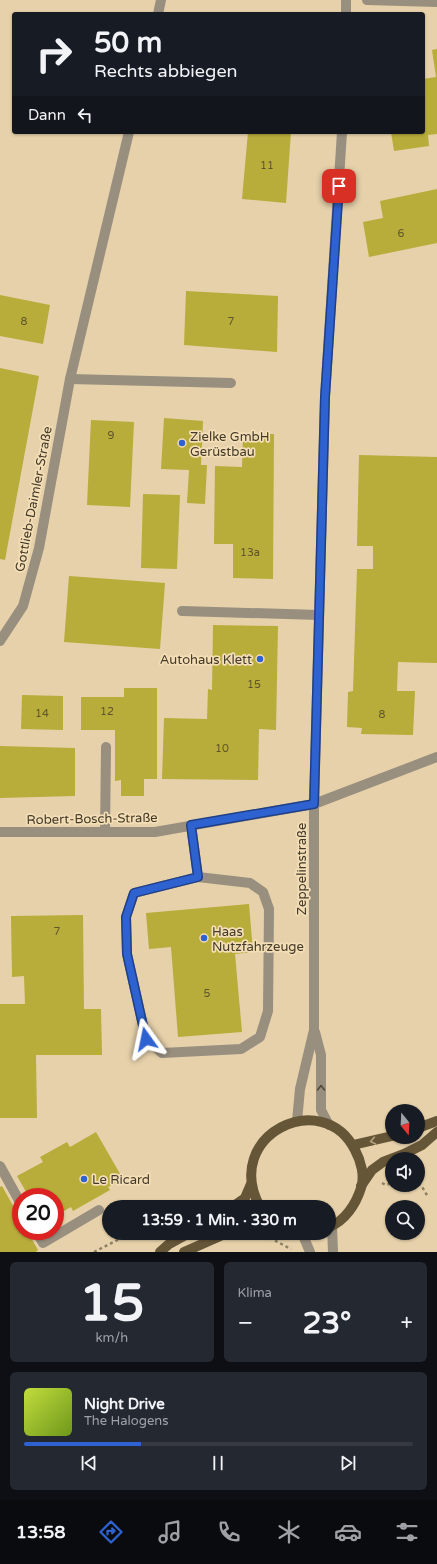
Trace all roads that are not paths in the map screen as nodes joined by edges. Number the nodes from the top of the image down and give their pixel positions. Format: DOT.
graph roads {
  1 [pos="161,0"];
  2 [pos="346,0"];
  3 [pos="367,0"];
  4 [pos="437,2"];
  5 [pos="158,12"];
  6 [pos="346,12"];
  7 [pos="129,134"];
  8 [pos="342,134"];
  9 [pos="70,379"];
  10 [pos="231,383"];
  11 [pos="182,611"];
  12 [pos="319,615"];
  13 [pos="0,641"];
  14 [pos="106,747"];
  15 [pos="437,757"];
  16 [pos="314,804"];
  17 [pos="191,825"];
  18 [pos="0,832"];
  19 [pos="105,832"];
  20 [pos="198,877"];
  21 [pos="314,1030"];
  22 [pos="297,1121"];
  23 [pos="437,1121"];
  24 [pos="329,1125"];
  25 [pos="425,1125"];
  26 [pos="437,1132"];
  27 [pos="385,1138"];
  28 [pos="353,1145"];
  29 [pos="0,1166"];
  30 [pos="251,1184"];
  31 [pos="361,1186"];
  32 [pos="12,1188"];
  33 [pos="242,1200"];
  34 [pos="257,1200"];
  35 [pos="99,1210"];
  36 [pos="336,1223"];
  37 [pos="64,1231"];
  38 [pos="176,1240"];
  39 [pos="211,1240"];
  40 [pos="305,1240"];
  41 [pos="332,1240"];
  42 [pos="160,1252"];
  43 [pos="184,1252"];
  44 [pos="310,1252"];
  45 [pos="333,1252"];
  1 -- 5 [label="street"];
  2 -- 6 [label="street"];
  3 -- 4 [label="street"];
  7 -- 9 [label="street, Gottlieb-Daimler-Straße"];
  8 -- 12 [label="street, Zeppelinstraße"];
  9 -- 10 [label="street"];
  9 -- 13 [label="street, Gottlieb-Daimler-Straße"];
  11 -- 12 [label="street"];
  12 -- 16 [label="street, Zeppelinstraße"];
  14 -- 19 [label="street"];
  15 -- 16 [label="street, Robert-Bosch-Straße"];
  16 -- 17 [label="street, Robert-Bosch-Straße"];
  16 -- 21 [label="street, Zeppelinstraße"];
  17 -- 19 [label="street, Robert-Bosch-Straße"];
  17 -- 20 [label="street"];
  18 -- 19 [label="street, Robert-Bosch-Straße"];
  20 -- 20 [label="street"];
  21 -- 22 [label="street, Zeppelinstraße"];
  24 -- 21 [label="street, Zeppelinstraße, one-way"];
  22 -- 24 [label="main road"];
  22 -- 30 [label="main road"];
  23 -- 25 [label="main road"];
  24 -- 28 [label="main road"];
  26 -- 31 [label="main road"];
  27 -- 28 [label="main road, one-way"];
  28 -- 31 [label="main road"];
  29 -- 32 [label="street"];
  30 -- 33 [label="main road"];
  30 -- 34 [label="main road"];
  31 -- 36 [label="main road"];
  35 -- 37 [label="street"];
  38 -- 42 [label="main road"];
  39 -- 43 [label="main road"];
  40 -- 44 [label="street"];
  41 -- 45 [label="street"];
}
